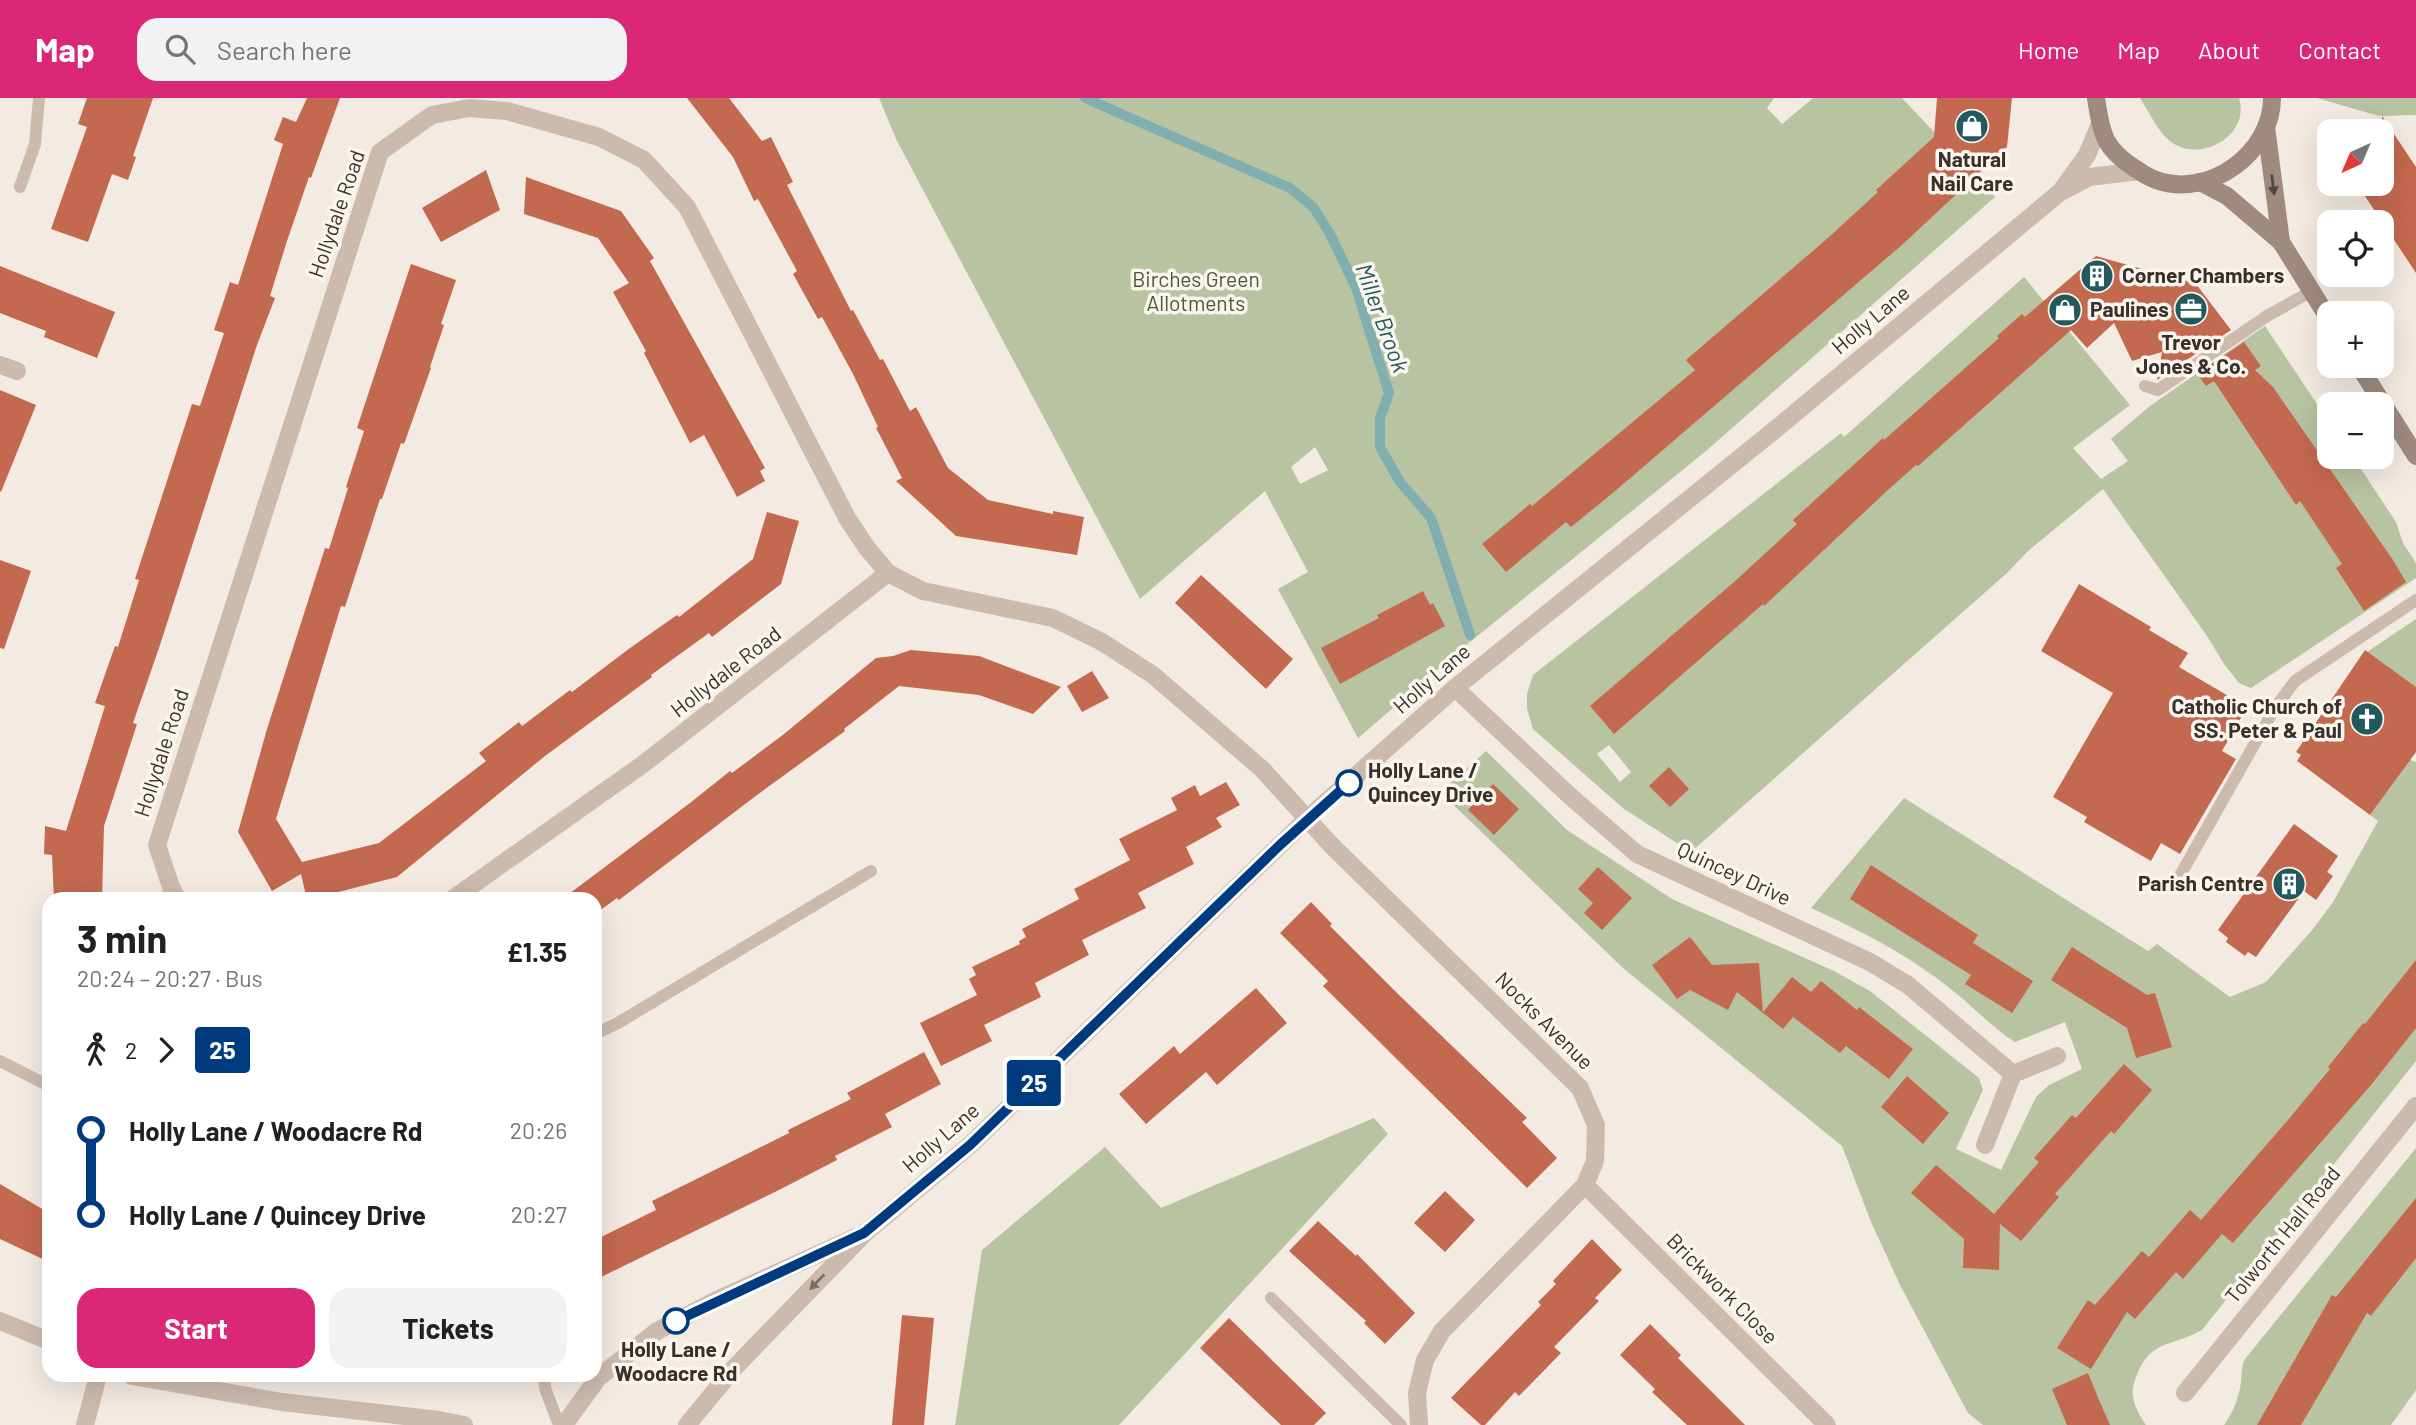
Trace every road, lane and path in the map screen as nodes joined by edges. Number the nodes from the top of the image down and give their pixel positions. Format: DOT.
graph roads {
  1 [pos="39,98"];
  2 [pos="2096,98"];
  3 [pos="2272,98"];
  4 [pos="2100,124"];
  5 [pos="2266,127"];
  6 [pos="2140,172"];
  7 [pos="2200,182"];
  8 [pos="20,187"];
  9 [pos="2059,193"];
  10 [pos="2281,242"];
  11 [pos="2312,291"];
  12 [pos="2318,301"];
  13 [pos="2367,378"];
  14 [pos="2145,386"];
  15 [pos="2416,456"];
  16 [pos="888,573"];
  17 [pos="2416,600"];
  18 [pos="1455,688"];
  19 [pos="1308,818"];
  20 [pos="871,871"];
  21 [pos="2174,886"];
  22 [pos="173,892"];
  23 [pos="462,892"];
  24 [pos="602,1031"];
  25 [pos="2057,1056"];
  26 [pos="0,1061"];
  27 [pos="2013,1074"];
  28 [pos="42,1082"];
  29 [pos="2416,1106"];
  30 [pos="1985,1145"];
  31 [pos="1585,1185"];
  32 [pos="864,1233"];
  33 [pos="1271,1298"];
  34 [pos="0,1321"];
  35 [pos="42,1338"];
  36 [pos="602,1375"];
  37 [pos="96,1382"];
  38 [pos="173,1382"];
  39 [pos="544,1382"];
  40 [pos="595,1382"];
  41 [pos="2185,1393"];
  42 [pos="1412,1424"];
  43 [pos="85,1425"];
  44 [pos="464,1425"];
  45 [pos="559,1425"];
  46 [pos="564,1425"];
  47 [pos="687,1425"];
  48 [pos="1827,1425"];
  1 -- 8 [label="lane"];
  2 -- 4 [label="street"];
  3 -- 5 [label="street"];
  4 -- 6 [label="street"];
  4 -- 9 [label="street, Holly Lane"];
  5 -- 7 [label="street"];
  5 -- 10 [label="street, one-way"];
  6 -- 7 [label="street"];
  6 -- 9 [label="street, Holly Lane"];
  7 -- 10 [label="street"];
  9 -- 18 [label="street, Holly Lane"];
  10 -- 11 [label="street"];
  11 -- 12 [label="street"];
  11 -- 14 [label="lane"];
  13 -- 15 [label="street"];
  16 -- 19 [label="street, Hollydale Road"];
  16 -- 22 [label="street, Hollydale Road"];
  16 -- 23 [label="street, Hollydale Road"];
  17 -- 21 [label="lane"];
  18 -- 19 [label="street, Holly Lane"];
  18 -- 27 [label="street, Quincey Drive"];
  19 -- 31 [label="street, Nocks Avenue"];
  19 -- 32 [label="street, Holly Lane"];
  20 -- 24 [label="lane"];
  25 -- 27 [label="street"];
  26 -- 28 [label="lane"];
  27 -- 30 [label="street"];
  29 -- 41 [label="street, Tolworth Hall Road"];
  31 -- 42 [label="street, Nocks Avenue"];
  31 -- 48 [label="street, Brickwork Close"];
  32 -- 36 [label="street, Holly Lane"];
  32 -- 47 [label="street, Holly Lane, one-way"];
  33 -- 42 [label="lane"];
  34 -- 35 [label="street"];
  37 -- 43 [label="street"];
  38 -- 44 [label="street"];
  39 -- 45 [label="lane"];
  40 -- 46 [label="street, Holly Lane"];
}
